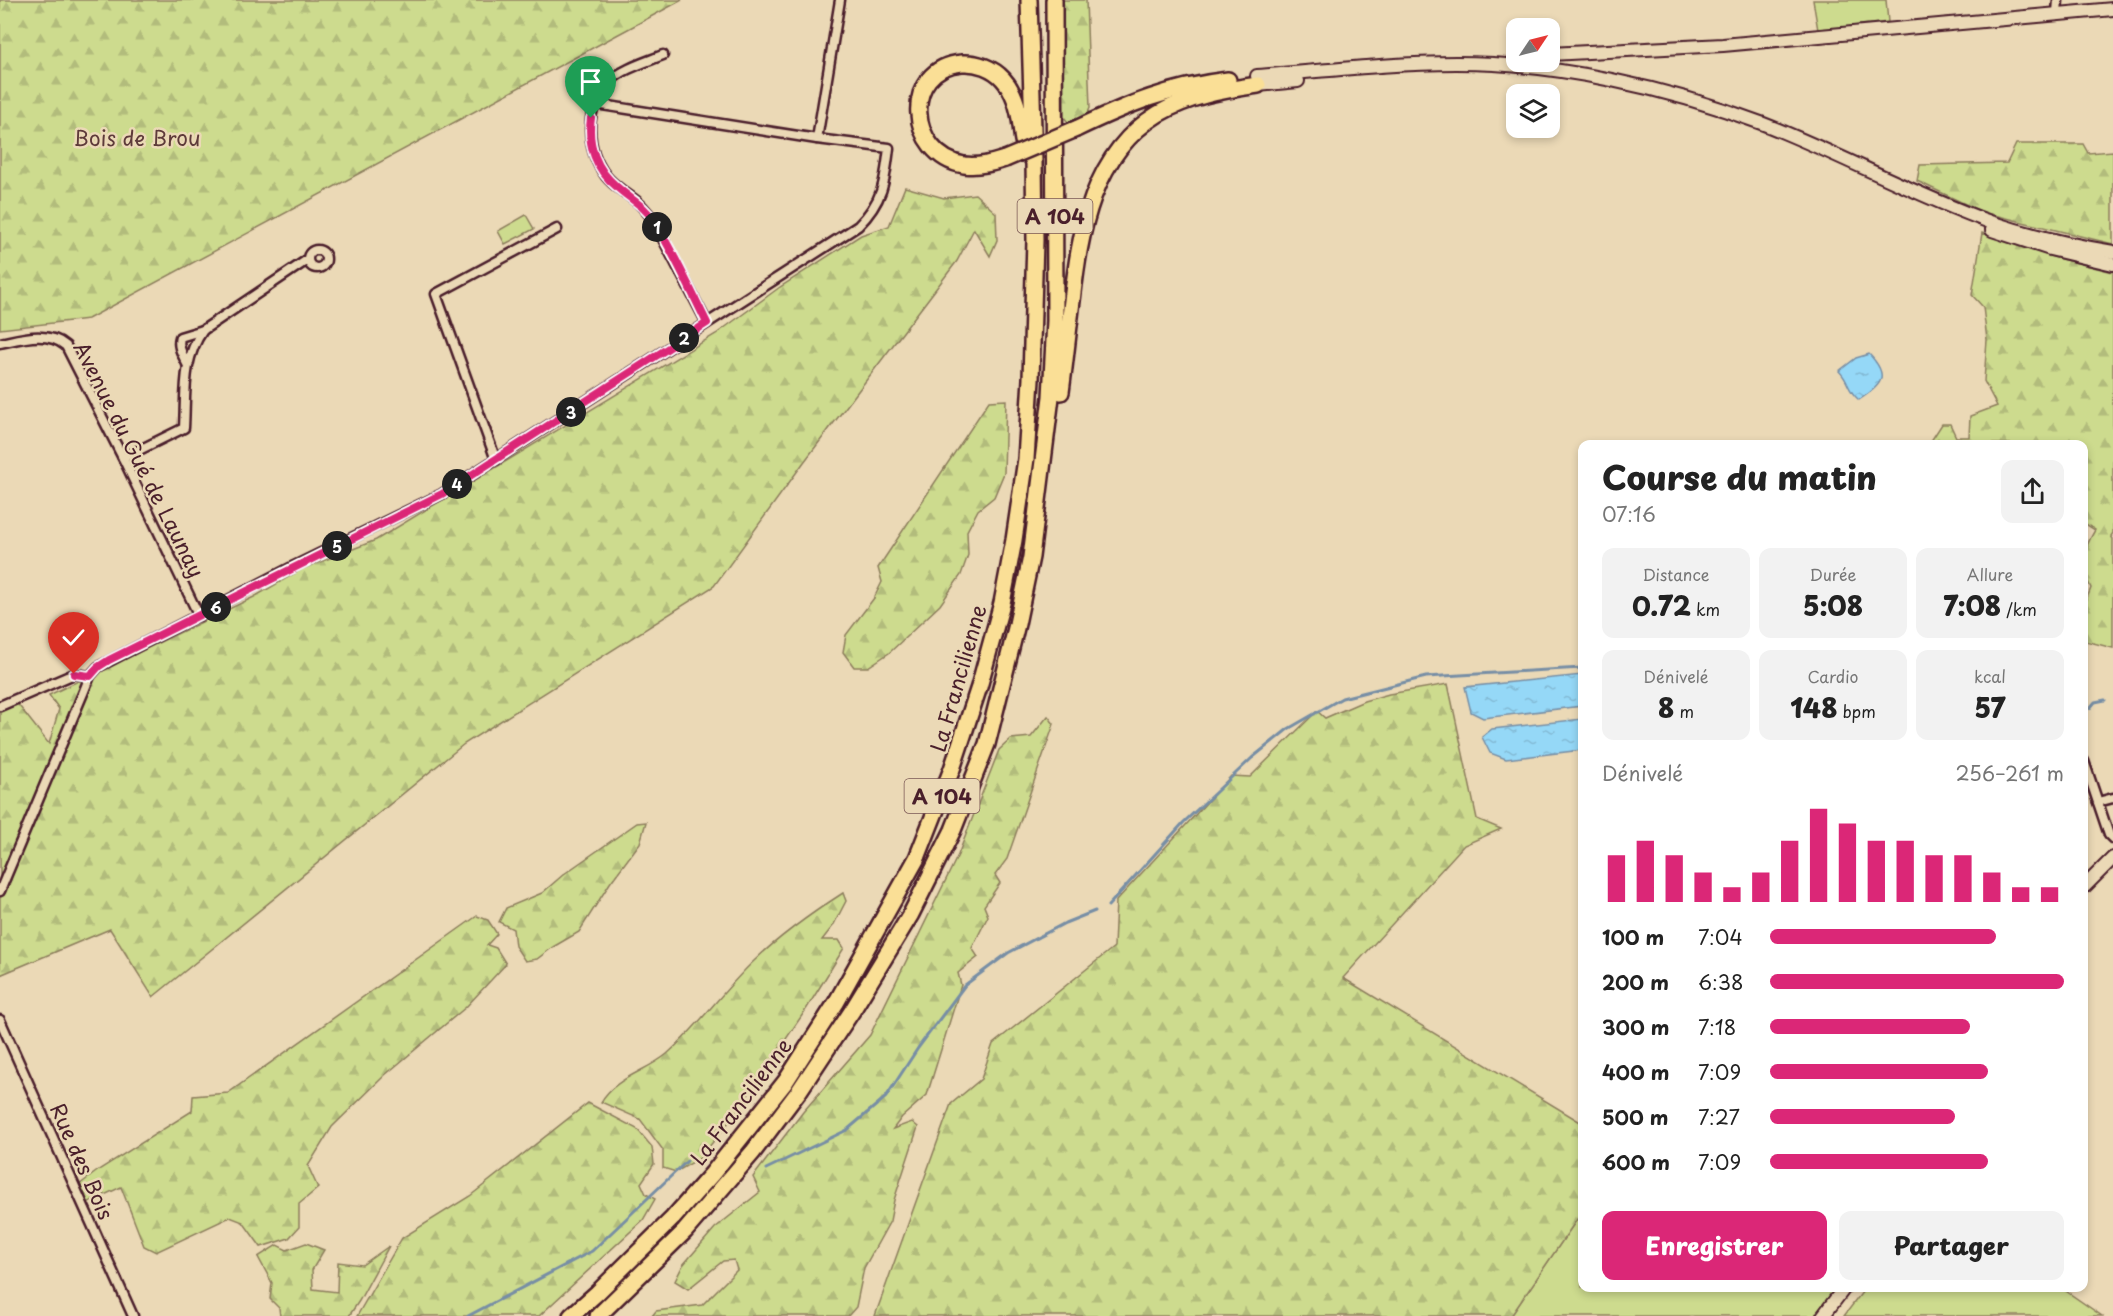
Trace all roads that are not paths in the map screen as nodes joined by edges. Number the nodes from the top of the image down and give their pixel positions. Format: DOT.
graph roads {
  1 [pos="1029,0"];
  2 [pos="1054,0"];
  3 [pos="2058,0"];
  4 [pos="838,1"];
  5 [pos="2113,9"];
  6 [pos="2057,13"];
  7 [pos="1560,53"];
  8 [pos="663,55"];
  9 [pos="1506,62"];
  10 [pos="1560,71"];
  11 [pos="1602,79"];
  12 [pos="1258,81"];
  13 [pos="596,104"];
  14 [pos="817,139"];
  15 [pos="1034,162"];
  16 [pos="1936,200"];
  17 [pos="557,229"];
  18 [pos="2113,252"];
  19 [pos="307,260"];
  20 [pos="2113,264"];
  21 [pos="707,323"];
  22 [pos="203,330"];
  23 [pos="0,343"];
  24 [pos="187,364"];
  25 [pos="1047,431"];
  26 [pos="123,458"];
  27 [pos="496,460"];
  28 [pos="199,616"];
  29 [pos="90,676"];
  30 [pos="0,706"];
  31 [pos="2088,773"];
  32 [pos="2113,798"];
  33 [pos="2098,802"];
  34 [pos="2113,839"];
  35 [pos="2113,858"];
  36 [pos="2088,882"];
  37 [pos="0,891"];
  38 [pos="0,1020"];
  39 [pos="1841,1292"];
  40 [pos="133,1316"];
  41 [pos="571,1316"];
  42 [pos="598,1316"];
  43 [pos="1823,1316"];
  1 -- 15 [label="highway, La Francilienne / A 104"];
  2 -- 25 [label="highway, La Francilienne / A 104"];
  3 -- 6 [label="street"];
  4 -- 14 [label="street"];
  5 -- 6 [label="main road"];
  6 -- 7 [label="main road"];
  8 -- 13 [label="street"];
  9 -- 12 [label="main road"];
  10 -- 11 [label="main road"];
  11 -- 12 [label="main road"];
  11 -- 16 [label="main road"];
  12 -- 15 [label="highway, bridge"];
  12 -- 25 [label="highway"];
  13 -- 14 [label="street"];
  13 -- 21 [label="street"];
  14 -- 21 [label="street"];
  15 -- 41 [label="highway, La Francilienne / A 104"];
  16 -- 18 [label="main road"];
  16 -- 20 [label="main road"];
  17 -- 27 [label="street"];
  19 -- 22 [label="street"];
  21 -- 27 [label="street"];
  22 -- 24 [label="street"];
  22 -- 24 [label="street"];
  23 -- 26 [label="street, Avenue du Gué de Launay"];
  24 -- 26 [label="street"];
  25 -- 42 [label="highway, La Francilienne / A 104"];
  26 -- 28 [label="street, Avenue du Gué de Launay"];
  27 -- 28 [label="street"];
  28 -- 29 [label="street"];
  29 -- 30 [label="street"];
  29 -- 37 [label="street"];
  31 -- 33 [label="street"];
  32 -- 33 [label="street"];
  33 -- 34 [label="street"];
  35 -- 36 [label="main road"];
  38 -- 40 [label="street, Rue des Bois"];
  39 -- 43 [label="main road"];
}
